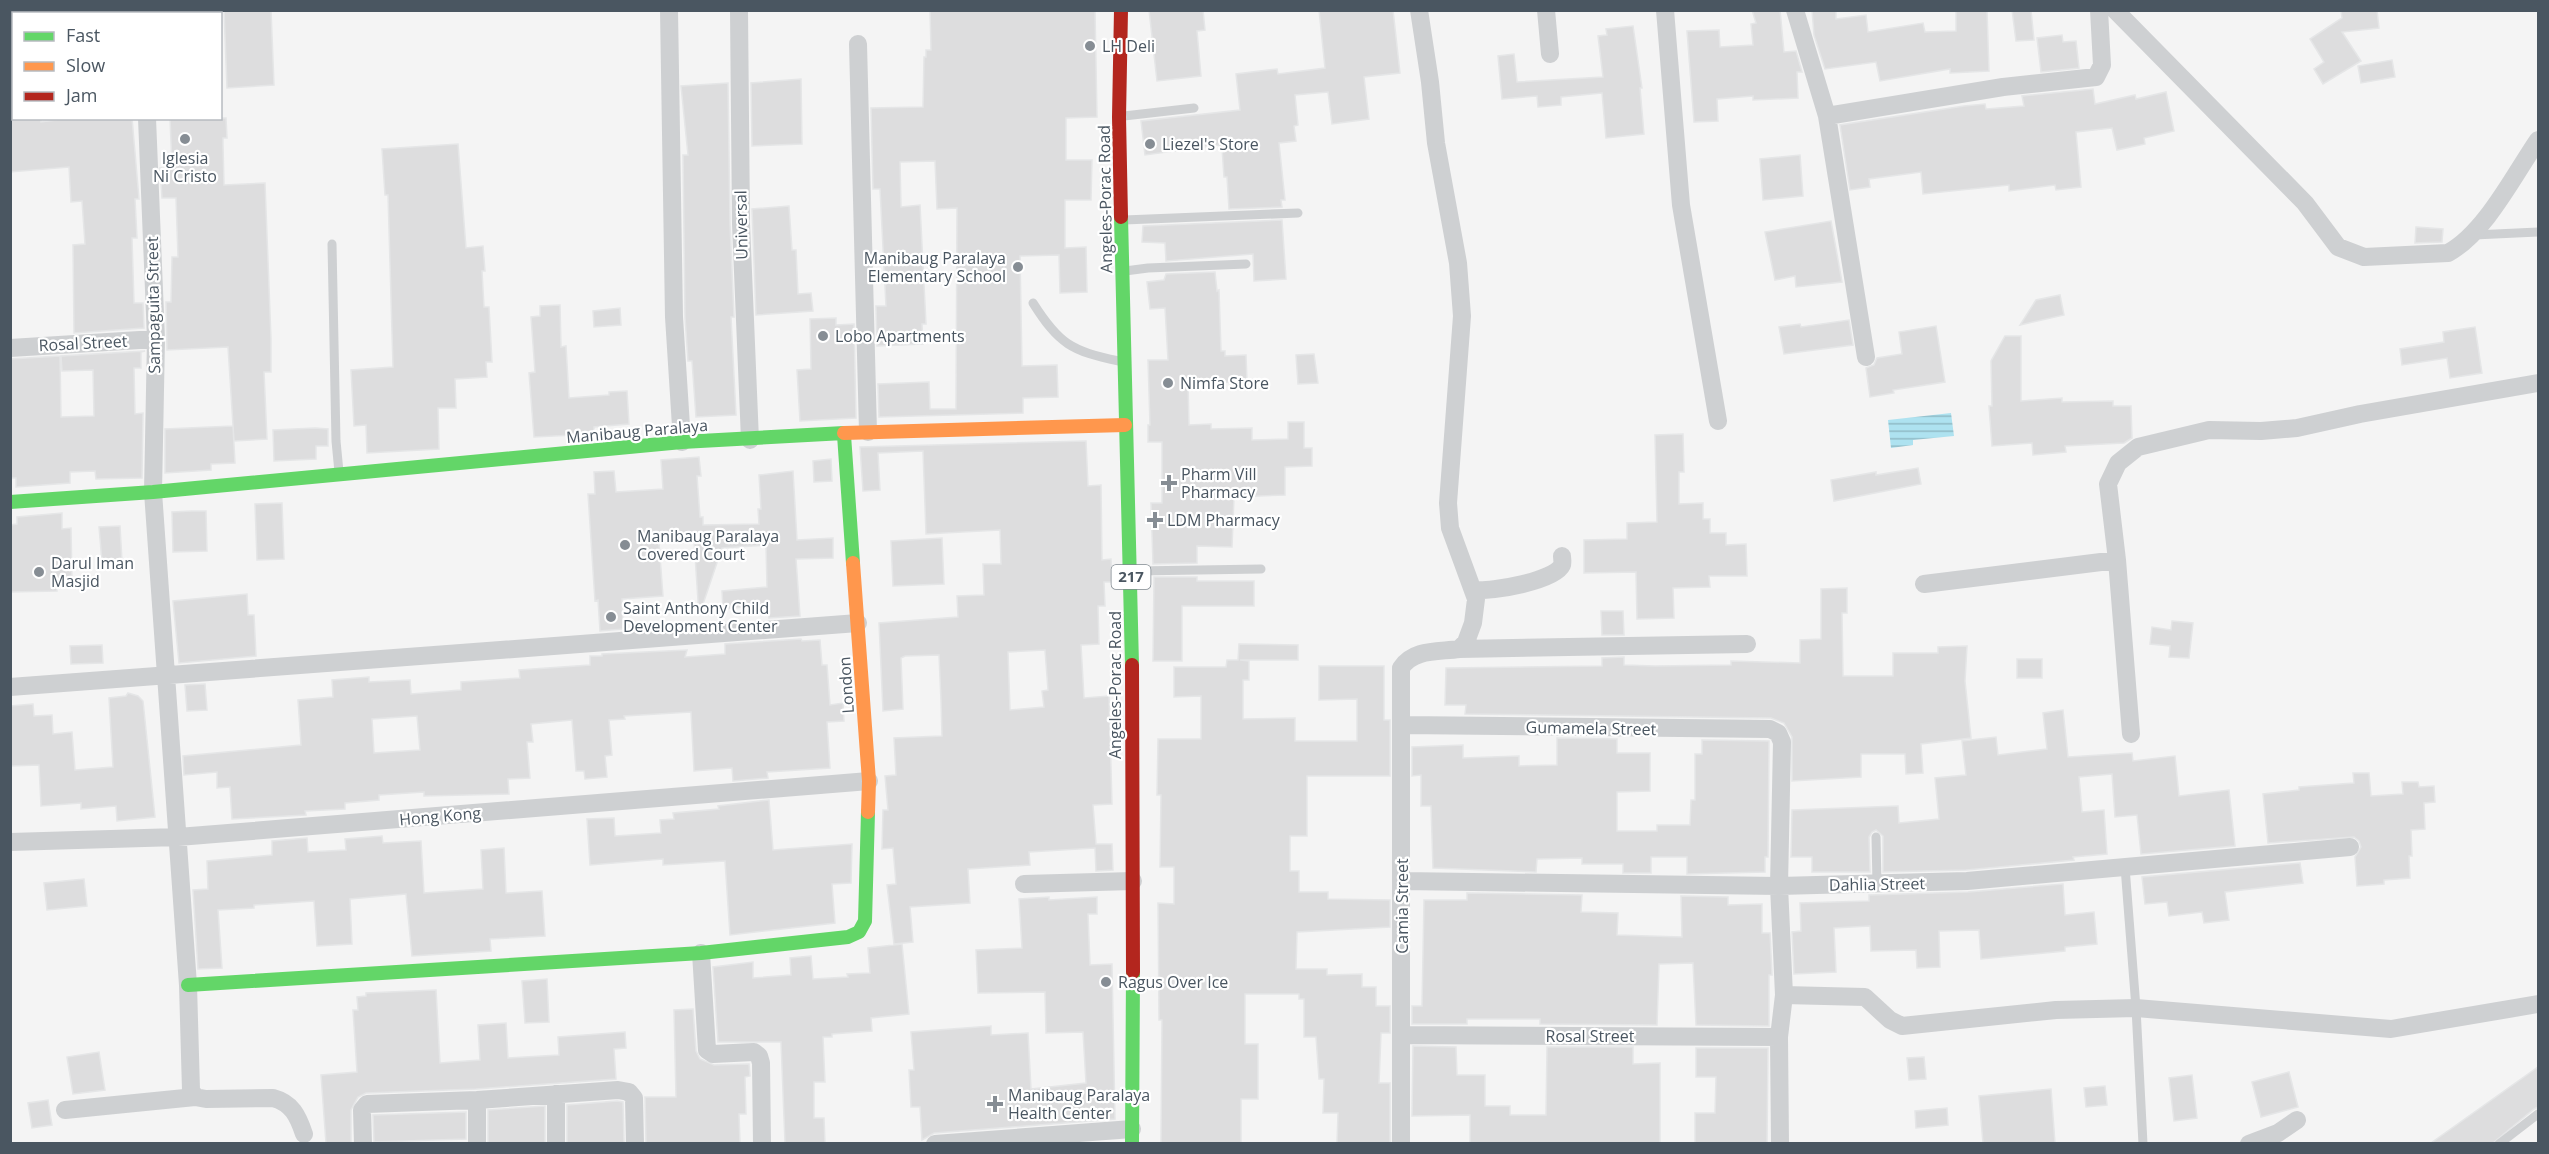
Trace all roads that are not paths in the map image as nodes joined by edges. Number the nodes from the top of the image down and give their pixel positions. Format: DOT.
graph roads {
  1 [pos="669,10"];
  2 [pos="739,10"];
  3 [pos="1121,10"];
  4 [pos="1419,10"];
  5 [pos="1546,10"];
  6 [pos="1665,10"];
  7 [pos="1795,10"];
  8 [pos="2098,10"];
  9 [pos="2115,10"];
  10 [pos="858,44"];
  11 [pos="1550,54"];
  12 [pos="1194,108"];
  13 [pos="1827,116"];
  14 [pos="1119,117"];
  15 [pos="147,120"];
  16 [pos="2538,140"];
  17 [pos="1298,213"];
  18 [pos="1121,220"];
  19 [pos="2538,232"];
  20 [pos="2474,235"];
  21 [pos="332,244"];
  22 [pos="1246,264"];
  23 [pos="1123,272"];
  24 [pos="1034,303"];
  25 [pos="156,339"];
  26 [pos="10,348"];
  27 [pos="1866,357"];
  28 [pos="1125,362"];
  29 [pos="2538,383"];
  30 [pos="1718,421"];
  31 [pos="1125,426"];
  32 [pos="868,432"];
  33 [pos="844,435"];
  34 [pos="750,440"];
  35 [pos="682,442"];
  36 [pos="339,475"];
  37 [pos="153,492"];
  38 [pos="10,502"];
  39 [pos="1562,556"];
  40 [pos="2117,560"];
  41 [pos="1261,569"];
  42 [pos="1131,571"];
  43 [pos="1924,584"];
  44 [pos="1475,590"];
  45 [pos="858,623"];
  46 [pos="1747,644"];
  47 [pos="1459,650"];
  48 [pos="166,676"];
  49 [pos="10,687"];
  50 [pos="1402,725"];
  51 [pos="2131,734"];
  52 [pos="869,781"];
  53 [pos="178,837"];
  54 [pos="1876,837"];
  55 [pos="10,842"];
  56 [pos="2350,847"];
  57 [pos="2125,867"];
  58 [pos="1133,880"];
  59 [pos="1402,881"];
  60 [pos="1024,884"];
  61 [pos="1876,884"];
  62 [pos="1779,886"];
  63 [pos="701,953"];
  64 [pos="188,985"];
  65 [pos="1784,996"];
  66 [pos="2538,1004"];
  67 [pos="2136,1008"];
  68 [pos="1401,1035"];
  69 [pos="1779,1037"];
  70 [pos="556,1094"];
  71 [pos="195,1097"];
  72 [pos="477,1100"];
  73 [pos="65,1110"];
  74 [pos="2538,1114"];
  75 [pos="2297,1120"];
  76 [pos="304,1134"];
  77 [pos="1132,1136"];
  78 [pos="363,1143"];
  79 [pos="477,1143"];
  80 [pos="556,1143"];
  81 [pos="635,1143"];
  82 [pos="762,1143"];
  83 [pos="935,1143"];
  84 [pos="1401,1143"];
  85 [pos="1780,1143"];
  86 [pos="2143,1143"];
  87 [pos="2249,1143"];
  88 [pos="2499,1143"];
  1 -- 35 [label="street"];
  2 -- 34 [label="street, Universal"];
  3 -- 14 [label="street, Angeles-Porac Road / 217"];
  4 -- 44 [label="street"];
  5 -- 11 [label="street"];
  6 -- 30 [label="street"];
  7 -- 13 [label="street"];
  8 -- 13 [label="street"];
  9 -- 20 [label="street"];
  10 -- 32 [label="street"];
  12 -- 14 [label="lane"];
  13 -- 27 [label="street"];
  14 -- 18 [label="street, Angeles-Porac Road / 217"];
  15 -- 25 [label="street, Sampaguita Street"];
  16 -- 20 [label="street"];
  17 -- 18 [label="lane"];
  18 -- 23 [label="street, Angeles-Porac Road / 217"];
  19 -- 20 [label="lane"];
  21 -- 36 [label="lane"];
  22 -- 23 [label="lane"];
  23 -- 28 [label="street, Angeles-Porac Road / 217"];
  24 -- 28 [label="lane"];
  25 -- 26 [label="street, Rosal Street"];
  25 -- 37 [label="street, Sampaguita Street"];
  28 -- 31 [label="street, Angeles-Porac Road / 217"];
  29 -- 40 [label="street"];
  31 -- 32 [label="street, Manibaug Paralaya"];
  31 -- 42 [label="street, Angeles-Porac Road / 217"];
  32 -- 33 [label="street, Manibaug Paralaya"];
  33 -- 34 [label="street, Manibaug Paralaya"];
  33 -- 45 [label="street, London"];
  34 -- 35 [label="street, Manibaug Paralaya"];
  35 -- 36 [label="street, Manibaug Paralaya"];
  36 -- 37 [label="street, Manibaug Paralaya"];
  37 -- 38 [label="street, Manibaug Paralaya"];
  37 -- 48 [label="street, Sampaguita Street"];
  39 -- 44 [label="street"];
  40 -- 43 [label="street"];
  40 -- 51 [label="street"];
  41 -- 42 [label="lane"];
  42 -- 58 [label="street, Angeles-Porac Road / 217"];
  44 -- 47 [label="street"];
  45 -- 48 [label="street"];
  45 -- 52 [label="street, London"];
  46 -- 47 [label="street"];
  47 -- 50 [label="street, Camia Street"];
  48 -- 49 [label="street"];
  48 -- 53 [label="street, Sampaguita Street"];
  50 -- 59 [label="street, Camia Street"];
  50 -- 62 [label="street, Gumamela Street"];
  52 -- 53 [label="street, Hong Kong"];
  52 -- 63 [label="street, London"];
  53 -- 55 [label="street, Hong Kong"];
  53 -- 64 [label="street, Sampaguita Street"];
  54 -- 61 [label="lane"];
  56 -- 57 [label="street, Dahlia Street"];
  57 -- 61 [label="street, Dahlia Street"];
  57 -- 67 [label="lane"];
  58 -- 60 [label="street"];
  58 -- 77 [label="street, Angeles-Porac Road / 217"];
  59 -- 62 [label="street, Dahlia Street"];
  59 -- 68 [label="street, Camia Street"];
  61 -- 62 [label="street, Dahlia Street"];
  62 -- 65 [label="street"];
  63 -- 64 [label="street"];
  63 -- 82 [label="street"];
  64 -- 71 [label="street, Sampaguita Street"];
  65 -- 67 [label="street"];
  65 -- 69 [label="street"];
  66 -- 67 [label="street"];
  67 -- 86 [label="lane"];
  68 -- 69 [label="street, Rosal Street"];
  68 -- 84 [label="street, Camia Street"];
  69 -- 85 [label="street"];
  70 -- 72 [label="street"];
  70 -- 80 [label="street"];
  70 -- 81 [label="street"];
  71 -- 73 [label="street"];
  71 -- 76 [label="street"];
  72 -- 78 [label="street"];
  72 -- 79 [label="street"];
  74 -- 88 [label="lane"];
  75 -- 87 [label="street"];
  77 -- 83 [label="street"];
}
